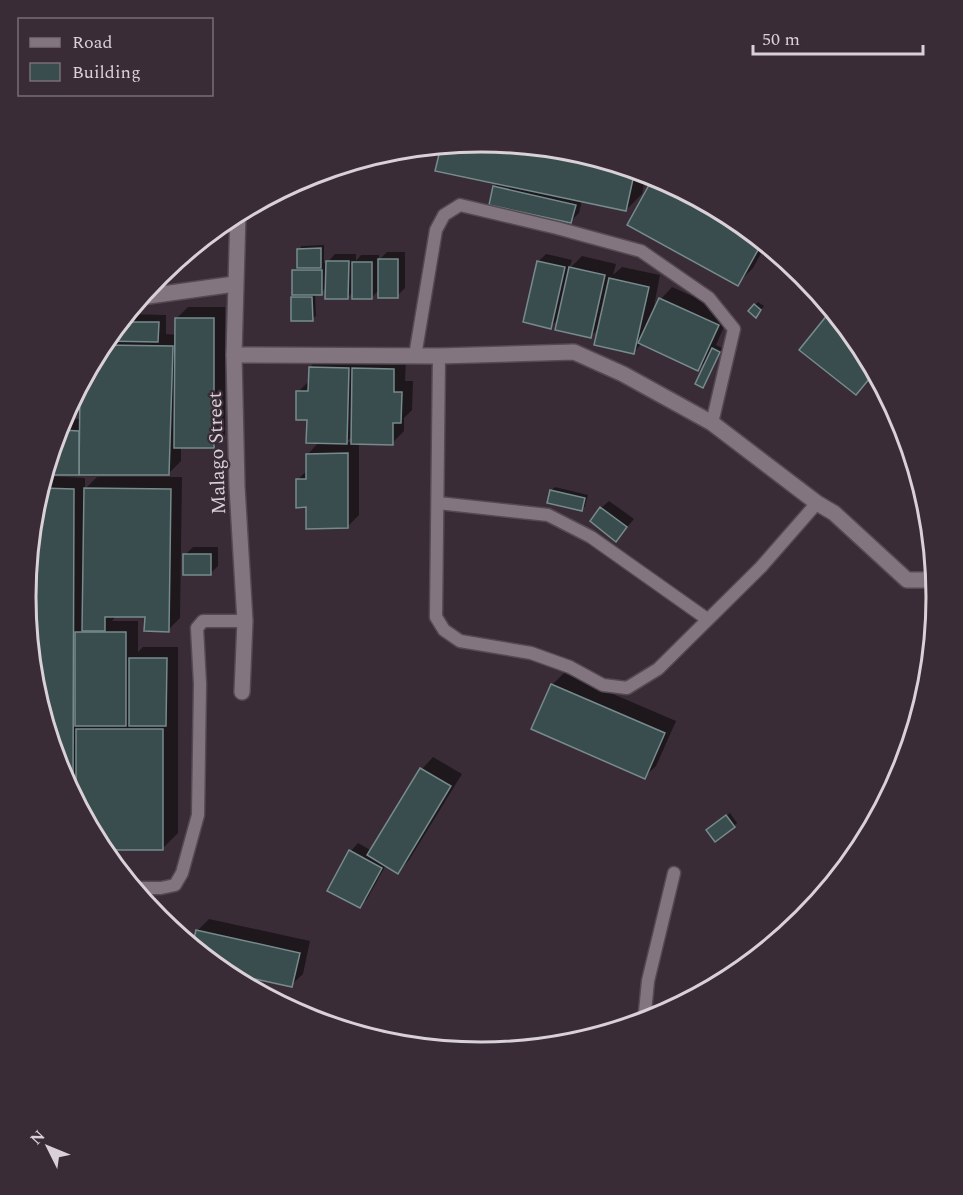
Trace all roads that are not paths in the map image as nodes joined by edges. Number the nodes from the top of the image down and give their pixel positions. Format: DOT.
graph roads {
  1 [pos="237,225"];
  2 [pos="235,284"];
  3 [pos="155,295"];
  4 [pos="234,355"];
  5 [pos="415,356"];
  6 [pos="439,356"];
  7 [pos="712,423"];
  8 [pos="438,503"];
  9 [pos="817,503"];
  10 [pos="926,579"];
  11 [pos="707,619"];
  12 [pos="245,621"];
  13 [pos="242,692"];
  14 [pos="674,873"];
  15 [pos="144,888"];
  16 [pos="645,1012"];
  1 -- 2 [label="street, Malago Street"];
  2 -- 3 [label="street"];
  2 -- 4 [label="street, Malago Street"];
  4 -- 5 [label="street"];
  4 -- 12 [label="street, Malago Street"];
  5 -- 6 [label="street"];
  5 -- 7 [label="lane"];
  6 -- 7 [label="street"];
  6 -- 8 [label="lane"];
  7 -- 9 [label="street"];
  8 -- 11 [label="lane"];
  8 -- 11 [label="lane"];
  9 -- 10 [label="street"];
  9 -- 11 [label="lane"];
  12 -- 13 [label="street, Malago Street"];
  12 -- 15 [label="lane"];
  14 -- 16 [label="lane"];
}
